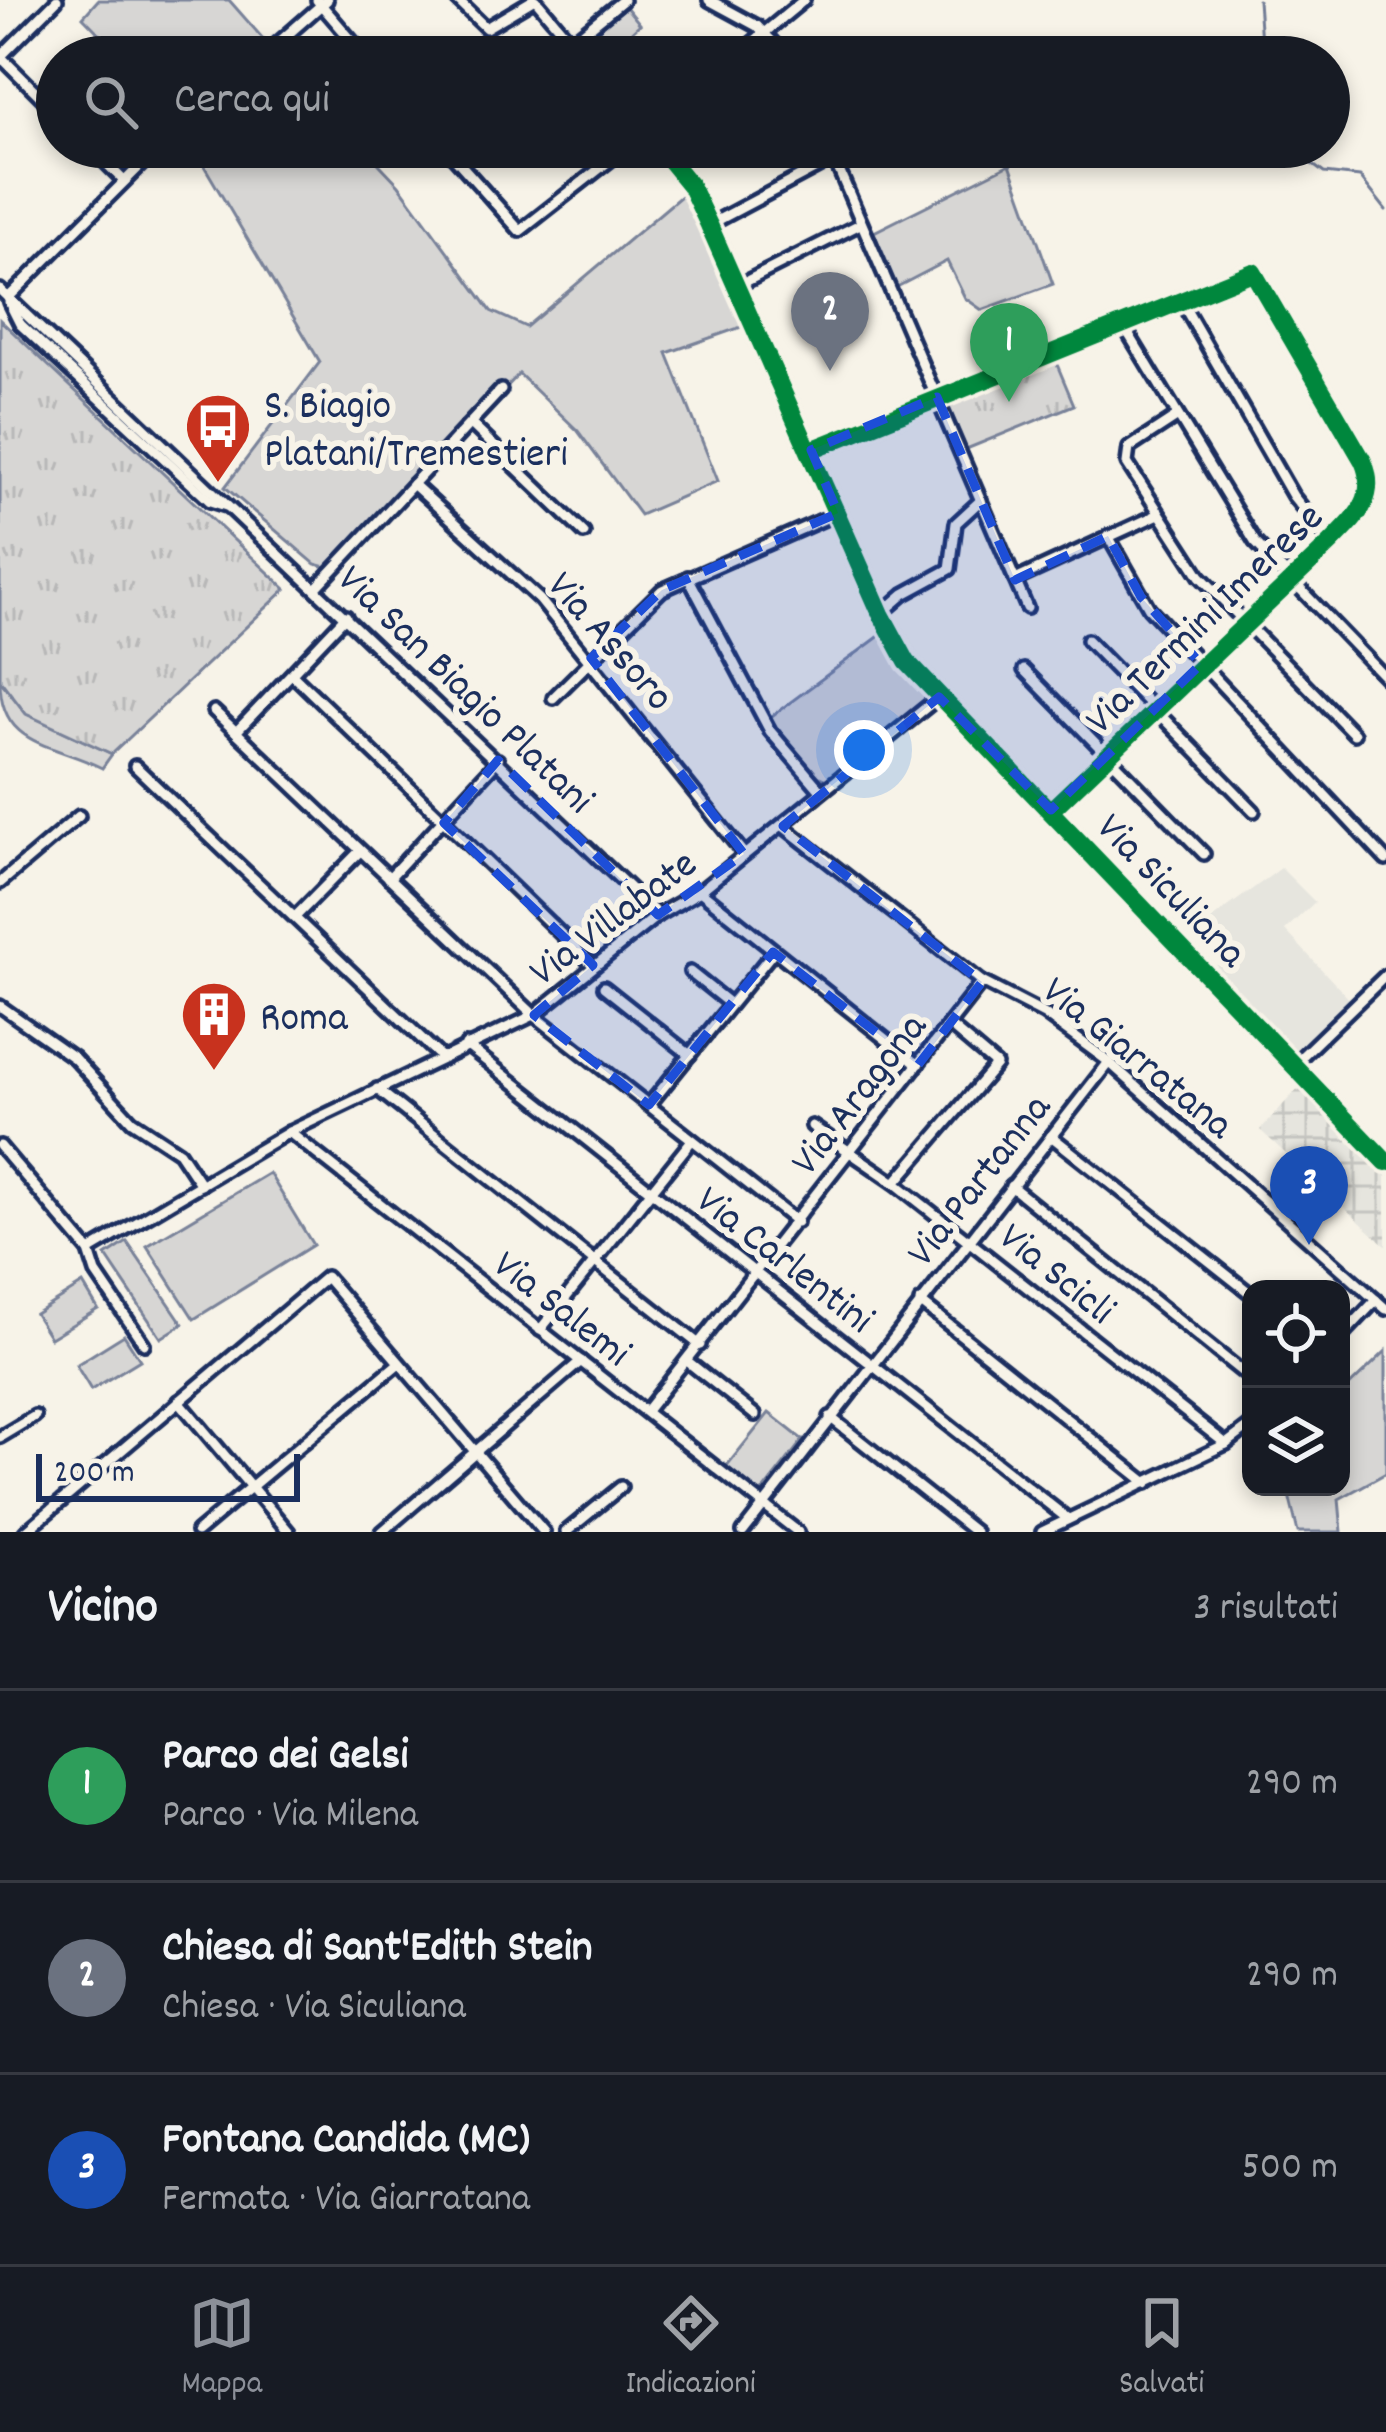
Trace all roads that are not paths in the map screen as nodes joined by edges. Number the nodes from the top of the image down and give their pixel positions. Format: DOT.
graph roads {
  1 [pos="58,0"];
  2 [pos="457,0"];
  3 [pos="535,0"];
  4 [pos="623,0"];
  5 [pos="710,0"];
  6 [pos="804,0"];
  7 [pos="322,2"];
  8 [pos="765,32"];
  9 [pos="285,36"];
  10 [pos="349,36"];
  11 [pos="566,36"];
  12 [pos="578,36"];
  13 [pos="760,36"];
  14 [pos="769,36"];
  15 [pos="0,57"];
  16 [pos="36,92"];
  17 [pos="111,168"];
  18 [pos="135,168"];
  19 [pos="464,168"];
  20 [pos="600,168"];
  21 [pos="676,168"];
  22 [pos="806,168"];
  23 [pos="837,168"];
  24 [pos="122,179"];
  25 [pos="860,224"];
  26 [pos="709,225"];
  27 [pos="737,286"];
  28 [pos="4,294"];
  29 [pos="1181,301"];
  30 [pos="1122,323"];
  31 [pos="501,390"];
  32 [pos="937,397"];
  33 [pos="1178,416"];
  34 [pos="471,424"];
  35 [pos="811,450"];
  36 [pos="412,484"];
  37 [pos="981,500"];
  38 [pos="838,513"];
  39 [pos="1159,514"];
  40 [pos="584,533"];
  41 [pos="1108,536"];
  42 [pos="1331,543"];
  43 [pos="688,577"];
  44 [pos="1015,580"];
  45 [pos="1290,582"];
  46 [pos="316,588"];
  47 [pos="1027,608"];
  48 [pos="881,614"];
  49 [pos="346,616"];
  50 [pos="1245,623"];
  51 [pos="1087,640"];
  52 [pos="591,658"];
  53 [pos="1202,664"];
  54 [pos="1024,670"];
  55 [pos="292,674"];
  56 [pos="1386,678"];
  57 [pos="939,697"];
  58 [pos="553,698"];
  59 [pos="1156,709"];
  60 [pos="214,711"];
  61 [pos="236,732"];
  62 [pos="1354,734"];
  63 [pos="1106,758"];
  64 [pos="498,760"];
  65 [pos="135,766"];
  66 [pos="821,791"];
  67 [pos="1051,810"];
  68 [pos="1254,811"];
  69 [pos="80,816"];
  70 [pos="444,823"];
  71 [pos="783,826"];
  72 [pos="359,852"];
  73 [pos="744,854"];
  74 [pos="1204,854"];
  75 [pos="1386,860"];
  76 [pos="389,878"];
  77 [pos="0,884"];
  78 [pos="700,891"];
  79 [pos="658,915"];
  80 [pos="295,917"];
  81 [pos="773,952"];
  82 [pos="593,965"];
  83 [pos="690,972"];
  84 [pos="1386,975"];
  85 [pos="982,982"];
  86 [pos="604,987"];
  87 [pos="730,1004"];
  88 [pos="0,1006"];
  89 [pos="534,1015"];
  90 [pos="950,1026"];
  91 [pos="466,1045"];
  92 [pos="690,1054"];
  93 [pos="441,1057"];
  94 [pos="1109,1062"];
  95 [pos="918,1064"];
  96 [pos="1293,1065"];
  97 [pos="377,1089"];
  98 [pos="649,1105"];
  99 [pos="812,1126"];
  100 [pos="289,1132"];
  101 [pos="1051,1136"];
  102 [pos="692,1140"];
  103 [pos="0,1146"];
  104 [pos="850,1151"];
  105 [pos="1386,1162"];
  106 [pos="895,1183"];
  107 [pos="201,1185"];
  108 [pos="1011,1186"];
  109 [pos="651,1191"];
  110 [pos="797,1222"];
  111 [pos="968,1240"];
  112 [pos="89,1251"];
  113 [pos="595,1262"];
  114 [pos="755,1277"];
  115 [pos="1242,1287"];
  116 [pos="1376,1300"];
  117 [pos="920,1303"];
  118 [pos="1386,1309"];
  119 [pos="1350,1327"];
  120 [pos="540,1330"];
  121 [pos="144,1343"];
  122 [pos="700,1345"];
  123 [pos="581,1361"];
  124 [pos="687,1361"];
  125 [pos="400,1364"];
  126 [pos="871,1366"];
  127 [pos="1242,1372"];
  128 [pos="178,1401"];
  129 [pos="646,1411"];
  130 [pos="755,1415"];
  131 [pos="34,1416"];
  132 [pos="830,1417"];
  133 [pos="1242,1432"];
  134 [pos="0,1437"];
  135 [pos="1226,1444"];
  136 [pos="477,1453"];
  137 [pos="1147,1484"];
  138 [pos="250,1486"];
  139 [pos="621,1487"];
  140 [pos="761,1503"];
  141 [pos="1068,1520"];
  142 [pos="25,1532"];
  143 [pos="197,1532"];
  144 [pos="290,1532"];
  145 [pos="382,1532"];
  146 [pos="544,1532"];
  147 [pos="566,1532"];
  148 [pos="743,1532"];
  149 [pos="798,1532"];
  150 [pos="975,1532"];
  151 [pos="1042,1532"];
  1 -- 15 [label="street"];
  2 -- 3 [label="street"];
  3 -- 11 [label="street"];
  4 -- 12 [label="street"];
  5 -- 8 [label="street"];
  6 -- 8 [label="street"];
  7 -- 9 [label="street"];
  7 -- 10 [label="street"];
  8 -- 13 [label="street"];
  8 -- 14 [label="street"];
  15 -- 16 [label="street"];
  17 -- 24 [label="street"];
  18 -- 24 [label="street"];
  19 -- 20 [label="street"];
  21 -- 26 [label="street, Via Siculiana"];
  22 -- 26 [label="street"];
  23 -- 25 [label="street"];
  24 -- 28 [label="street"];
  25 -- 27 [label="street"];
  25 -- 32 [label="street"];
  26 -- 27 [label="street, Via Siculiana"];
  27 -- 35 [label="street, Via Siculiana"];
  28 -- 46 [label="street, Via San Biagio Platani"];
  29 -- 30 [label="street"];
  29 -- 42 [label="street"];
  29 -- 42 [label="street, Via Termini Imerese"];
  30 -- 32 [label="street"];
  30 -- 33 [label="street"];
  31 -- 34 [label="street"];
  32 -- 35 [label="street"];
  32 -- 37 [label="street"];
  33 -- 39 [label="street"];
  33 -- 45 [label="street"];
  34 -- 36 [label="street"];
  34 -- 40 [label="street"];
  35 -- 38 [label="street, Via Siculiana"];
  36 -- 46 [label="street"];
  36 -- 52 [label="street, Via Assoro"];
  37 -- 44 [label="street"];
  37 -- 48 [label="street"];
  38 -- 43 [label="street"];
  38 -- 48 [label="street, Via Siculiana"];
  39 -- 41 [label="street"];
  39 -- 50 [label="street"];
  41 -- 44 [label="street"];
  41 -- 53 [label="street"];
  42 -- 45 [label="street, Via Termini Imerese"];
  43 -- 52 [label="street"];
  43 -- 66 [label="street"];
  44 -- 47 [label="street"];
  45 -- 50 [label="street, Via Termini Imerese"];
  45 -- 56 [label="street"];
  46 -- 49 [label="street, Via San Biagio Platani"];
  48 -- 57 [label="street, Via Siculiana"];
  49 -- 55 [label="street"];
  49 -- 64 [label="street, Via San Biagio Platani"];
  50 -- 53 [label="street, Via Termini Imerese"];
  50 -- 62 [label="street"];
  51 -- 59 [label="street"];
  52 -- 58 [label="street"];
  52 -- 73 [label="street, Via Assoro"];
  53 -- 59 [label="street, Via Termini Imerese"];
  53 -- 75 [label="street"];
  54 -- 63 [label="street"];
  55 -- 61 [label="street"];
  55 -- 70 [label="street"];
  57 -- 66 [label="street, Via Villabate"];
  57 -- 67 [label="street, Via Siculiana"];
  59 -- 63 [label="street, Via Termini Imerese"];
  59 -- 68 [label="street"];
  60 -- 61 [label="street"];
  61 -- 72 [label="street"];
  63 -- 67 [label="street, Via Termini Imerese"];
  63 -- 74 [label="street"];
  64 -- 70 [label="street"];
  64 -- 79 [label="street, Via San Biagio Platani"];
  65 -- 80 [label="street"];
  66 -- 71 [label="street, Via Villabate"];
  67 -- 96 [label="street, Via Siculiana"];
  69 -- 77 [label="street"];
  70 -- 76 [label="street"];
  70 -- 82 [label="street"];
  71 -- 73 [label="street, Via Villabate"];
  71 -- 85 [label="street, Via Giarratana"];
  72 -- 76 [label="street"];
  72 -- 80 [label="street"];
  73 -- 78 [label="street, Via Villabate"];
  76 -- 89 [label="street"];
  78 -- 79 [label="street, Via Villabate"];
  78 -- 81 [label="street"];
  79 -- 82 [label="street, Via Villabate"];
  80 -- 93 [label="street"];
  81 -- 87 [label="street"];
  81 -- 95 [label="street"];
  82 -- 89 [label="street, Via Villabate"];
  83 -- 87 [label="street"];
  84 -- 96 [label="street"];
  85 -- 90 [label="street, Via Aragona"];
  85 -- 94 [label="street, Via Giarratana"];
  86 -- 92 [label="street"];
  87 -- 92 [label="street"];
  88 -- 107 [label="street"];
  89 -- 91 [label="street, Via Villabate"];
  89 -- 98 [label="street"];
  90 -- 95 [label="street, Via Aragona"];
  90 -- 106 [label="street"];
  91 -- 93 [label="street, Via Villabate"];
  91 -- 109 [label="street, Via Carlentini"];
  92 -- 98 [label="street"];
  93 -- 97 [label="street, Via Villabate"];
  94 -- 101 [label="street, Via Partanna"];
  94 -- 116 [label="street, Via Giarratana"];
  95 -- 104 [label="street, Via Aragona"];
  96 -- 105 [label="street, Via Siculiana"];
  97 -- 100 [label="street, Via Villabate"];
  97 -- 113 [label="street"];
  98 -- 102 [label="street"];
  99 -- 104 [label="street, Via Scicli"];
  100 -- 107 [label="street, Via Villabate"];
  100 -- 120 [label="street, Via Salemi"];
  101 -- 108 [label="street, Via Partanna"];
  101 -- 115 [label="street"];
  102 -- 109 [label="street"];
  102 -- 110 [label="street"];
  103 -- 112 [label="street"];
  104 -- 106 [label="street, Via Scicli"];
  104 -- 110 [label="street, Via Aragona"];
  106 -- 111 [label="street, Via Scicli"];
  107 -- 112 [label="street, Via Villabate"];
  108 -- 111 [label="street, Via Partanna"];
  108 -- 127 [label="street"];
  109 -- 113 [label="street"];
  109 -- 114 [label="street, Via Carlentini"];
  110 -- 114 [label="street, Via Aragona"];
  111 -- 117 [label="street, Via Partanna"];
  111 -- 135 [label="street, Via Scicli"];
  112 -- 121 [label="street"];
  113 -- 120 [label="street"];
  113 -- 122 [label="street"];
  114 -- 122 [label="street, Via Aragona"];
  114 -- 126 [label="street, Via Carlentini"];
  116 -- 118 [label="street, Via Giarratana"];
  116 -- 119 [label="street"];
  117 -- 126 [label="street, Via Partanna"];
  117 -- 137 [label="street"];
  120 -- 123 [label="street, Via Salemi"];
  122 -- 124 [label="street, Via Aragona"];
  123 -- 129 [label="street, Via Salemi"];
  123 -- 136 [label="street"];
  124 -- 129 [label="street, Via Aragona"];
  124 -- 130 [label="street"];
  125 -- 128 [label="street"];
  125 -- 136 [label="street"];
  125 -- 138 [label="street"];
  126 -- 132 [label="street, Via Partanna"];
  126 -- 141 [label="street, Via Carlentini"];
  128 -- 138 [label="street"];
  128 -- 142 [label="street"];
  129 -- 140 [label="street, Via Salemi"];
  131 -- 134 [label="street"];
  132 -- 140 [label="street, Via Partanna"];
  132 -- 150 [label="street"];
  133 -- 135 [label="street"];
  135 -- 137 [label="street"];
  136 -- 145 [label="street"];
  136 -- 146 [label="street"];
  137 -- 141 [label="street"];
  138 -- 143 [label="street"];
  138 -- 144 [label="street"];
  139 -- 147 [label="street"];
  140 -- 148 [label="street, Via Partanna"];
  140 -- 149 [label="street, Via Salemi"];
  141 -- 151 [label="street"];
}
